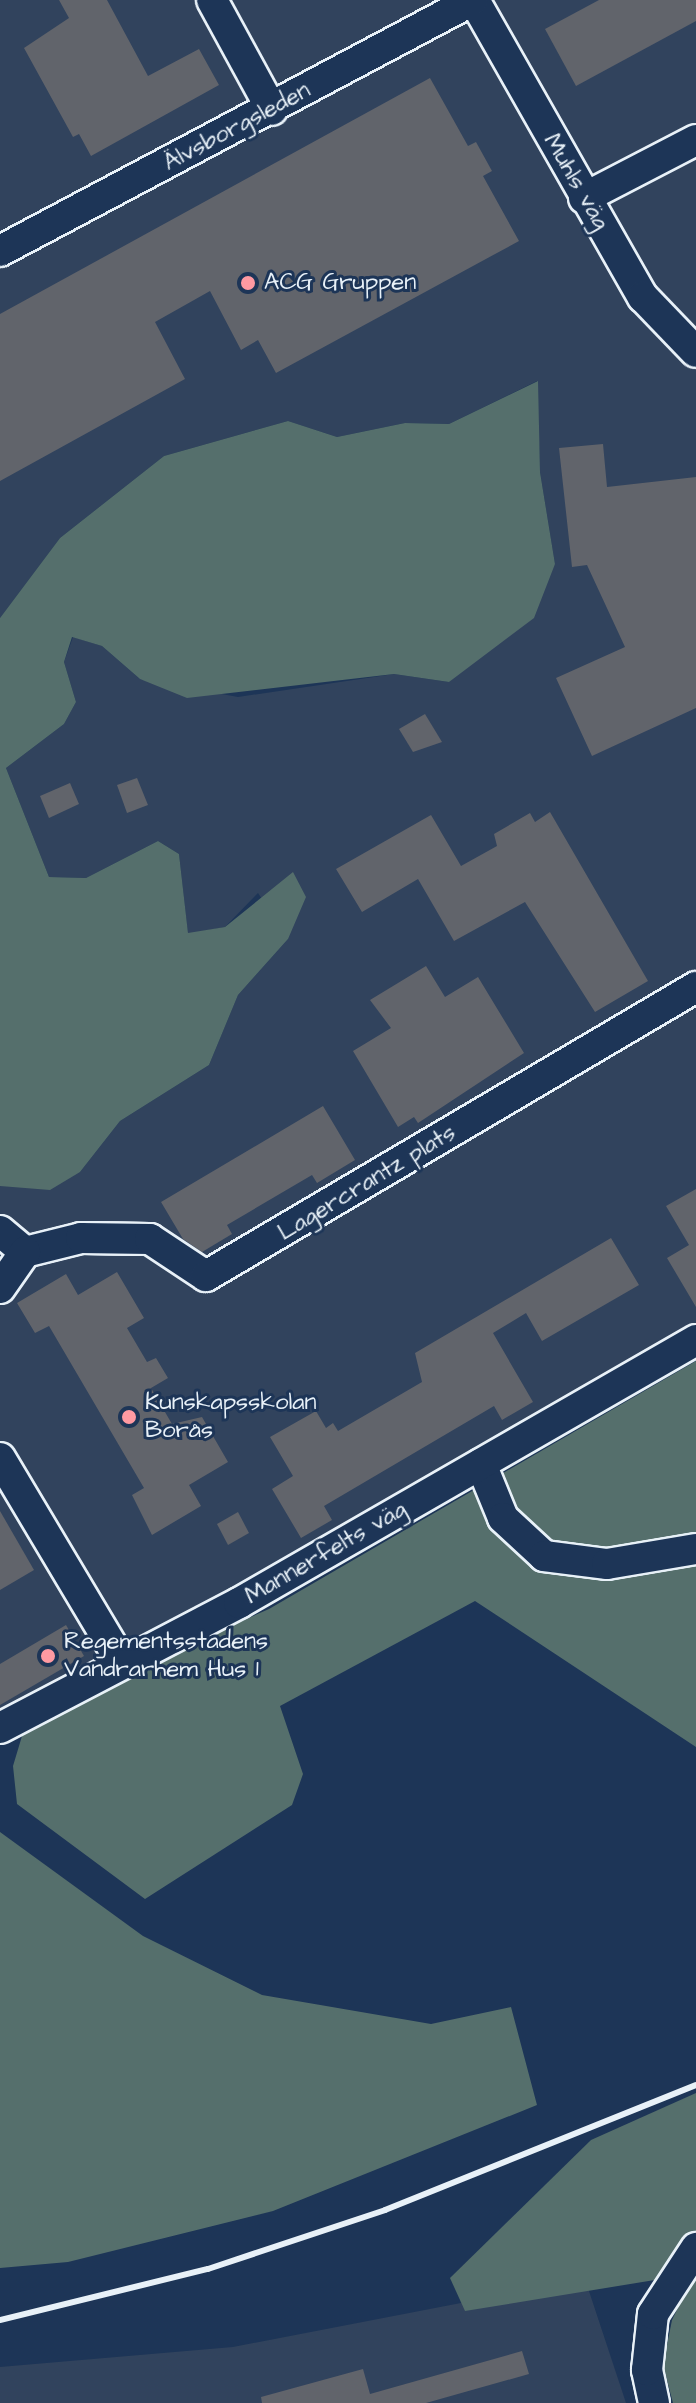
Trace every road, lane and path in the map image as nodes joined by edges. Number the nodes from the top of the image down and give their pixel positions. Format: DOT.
graph roads {
  1 [pos="212,0"];
  2 [pos="473,0"];
  3 [pos="272,110"];
  4 [pos="696,140"];
  5 [pos="584,198"];
  6 [pos="0,251"];
  7 [pos="696,352"];
  8 [pos="696,987"];
  9 [pos="0,1231"];
  10 [pos="25,1252"];
  11 [pos="0,1288"];
  12 [pos="696,1340"];
  13 [pos="0,1458"];
  14 [pos="481,1464"];
  15 [pos="696,1549"];
  16 [pos="121,1661"];
  17 [pos="0,1728"];
  18 [pos="696,2248"];
  19 [pos="654,2403"];
  1 -- 3 [label="street"];
  2 -- 3 [label="street, Älvsborgsleden"];
  2 -- 5 [label="street, Muhls väg"];
  3 -- 6 [label="street, Älvsborgsleden"];
  4 -- 5 [label="street"];
  5 -- 7 [label="street, Muhls väg"];
  8 -- 10 [label="street, Lagercrantz plats"];
  9 -- 10 [label="street"];
  10 -- 11 [label="street"];
  12 -- 14 [label="street, Mannerfelts väg"];
  13 -- 16 [label="street"];
  14 -- 15 [label="street"];
  14 -- 16 [label="street, Mannerfelts väg"];
  16 -- 17 [label="street, Mannerfelts väg"];
  18 -- 19 [label="street"];
}
